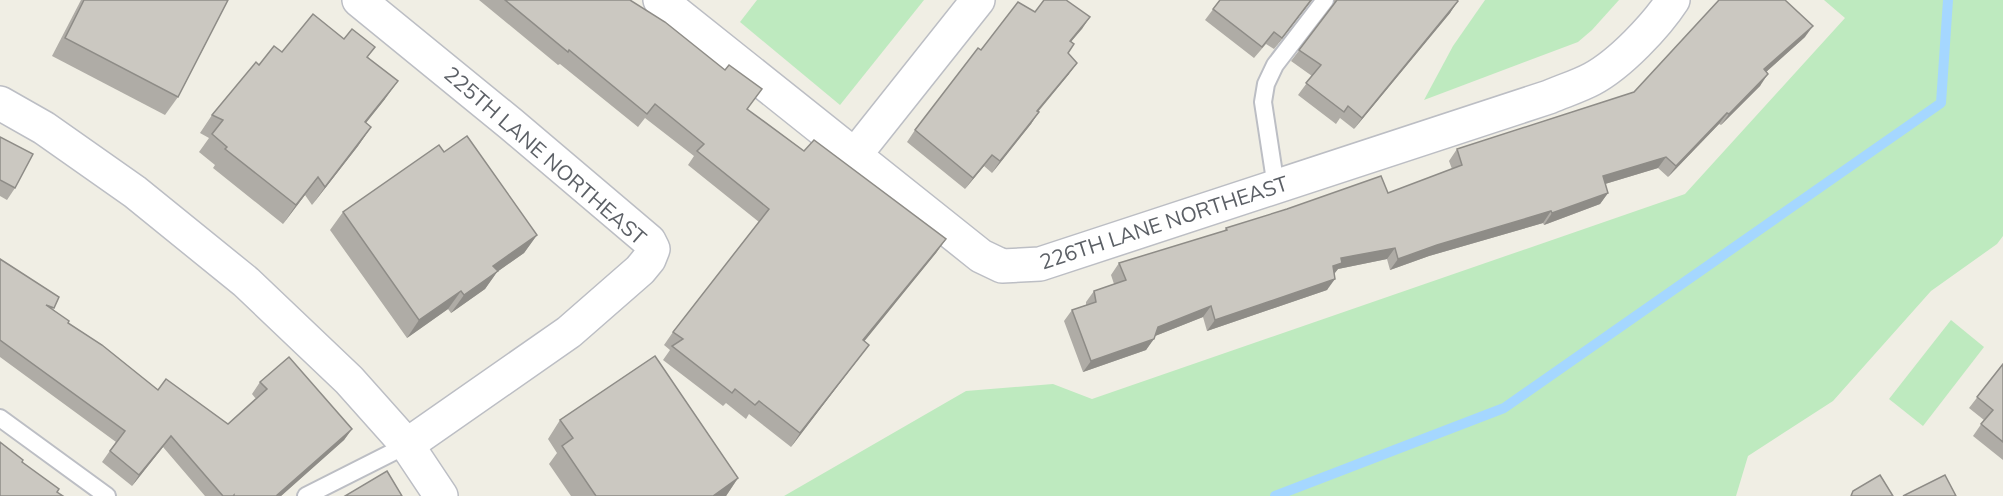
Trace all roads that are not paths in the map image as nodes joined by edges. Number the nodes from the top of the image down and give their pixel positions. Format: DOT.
graph roads {
  1 [pos="359,0"];
  2 [pos="660,0"];
  3 [pos="978,0"];
  4 [pos="1325,0"];
  5 [pos="1673,0"];
  6 [pos="0,103"];
  7 [pos="854,156"];
  8 [pos="1276,187"];
  9 [pos="0,418"];
  10 [pos="407,445"];
  11 [pos="107,496"];
  12 [pos="306,496"];
  13 [pos="441,496"];
  1 -- 10 [label="street, 225TH LANE NORTHEAST"];
  2 -- 7 [label="street, 226TH LANE NORTHEAST"];
  3 -- 7 [label="street"];
  4 -- 8 [label="lane"];
  5 -- 8 [label="street, 226TH LANE NORTHEAST"];
  6 -- 10 [label="street"];
  7 -- 8 [label="street, 226TH LANE NORTHEAST"];
  9 -- 11 [label="lane"];
  10 -- 12 [label="lane"];
  10 -- 13 [label="street"];
}
